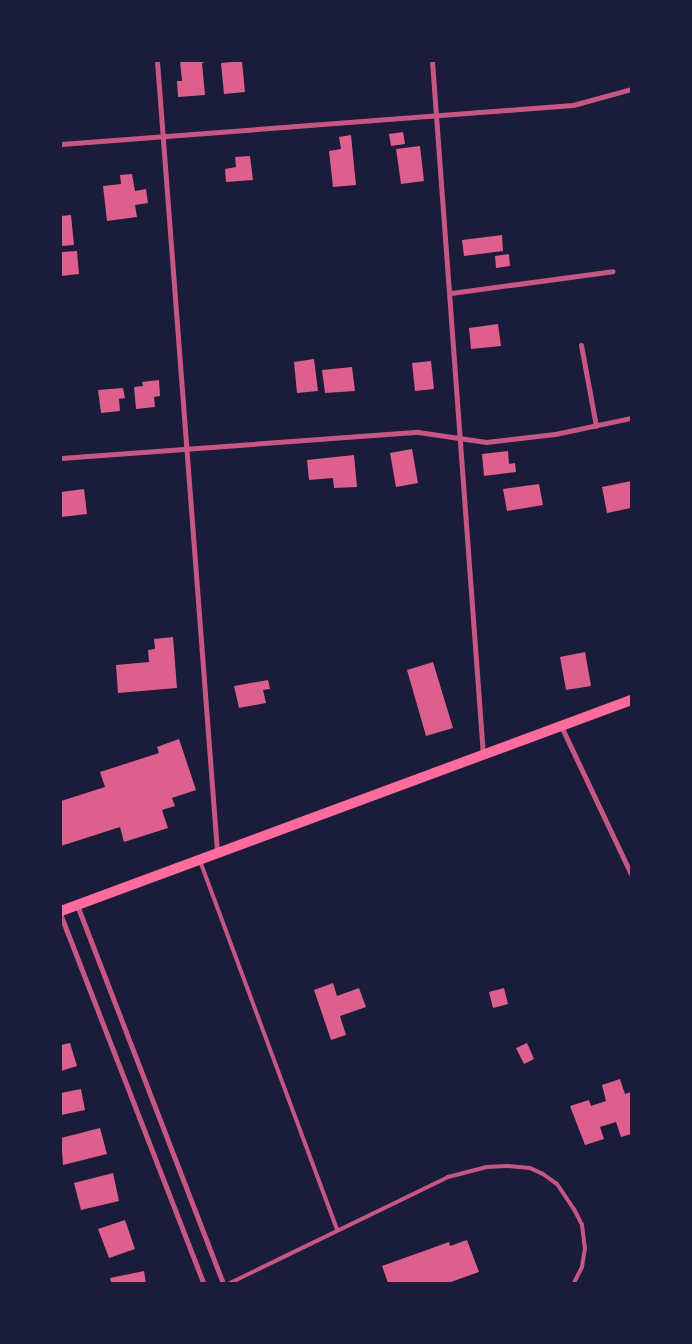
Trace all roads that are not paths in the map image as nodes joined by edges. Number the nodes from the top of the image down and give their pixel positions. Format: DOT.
graph roads {
  1 [pos="157,61"];
  2 [pos="432,61"];
  3 [pos="631,89"];
  4 [pos="435,114"];
  5 [pos="163,136"];
  6 [pos="61,144"];
  7 [pos="613,271"];
  8 [pos="451,294"];
  9 [pos="581,345"];
  10 [pos="631,418"];
  11 [pos="596,426"];
  12 [pos="461,439"];
  13 [pos="187,449"];
  14 [pos="61,458"];
  15 [pos="631,700"];
  16 [pos="561,726"];
  17 [pos="483,755"];
  18 [pos="217,852"];
  19 [pos="199,859"];
  20 [pos="631,874"];
  21 [pos="77,905"];
  22 [pos="61,911"];
  23 [pos="61,916"];
  24 [pos="338,1230"];
  25 [pos="203,1283"];
  26 [pos="224,1283"];
  27 [pos="230,1283"];
  28 [pos="574,1283"];
  1 -- 5 [label="street"];
  2 -- 4 [label="street"];
  3 -- 4 [label="street"];
  4 -- 5 [label="street"];
  4 -- 8 [label="street"];
  5 -- 6 [label="street"];
  5 -- 13 [label="street"];
  7 -- 8 [label="street"];
  8 -- 12 [label="street"];
  9 -- 11 [label="street"];
  10 -- 11 [label="street"];
  11 -- 12 [label="street"];
  12 -- 13 [label="street"];
  12 -- 17 [label="street"];
  13 -- 14 [label="street"];
  13 -- 18 [label="street"];
  15 -- 16 [label="main road"];
  16 -- 17 [label="main road"];
  16 -- 20 [label="street"];
  17 -- 18 [label="main road"];
  18 -- 19 [label="main road"];
  19 -- 21 [label="main road"];
  19 -- 24 [label="lane"];
  21 -- 22 [label="main road"];
  21 -- 26 [label="street"];
  23 -- 25 [label="street"];
  24 -- 27 [label="lane"];
  24 -- 28 [label="lane"];
}
